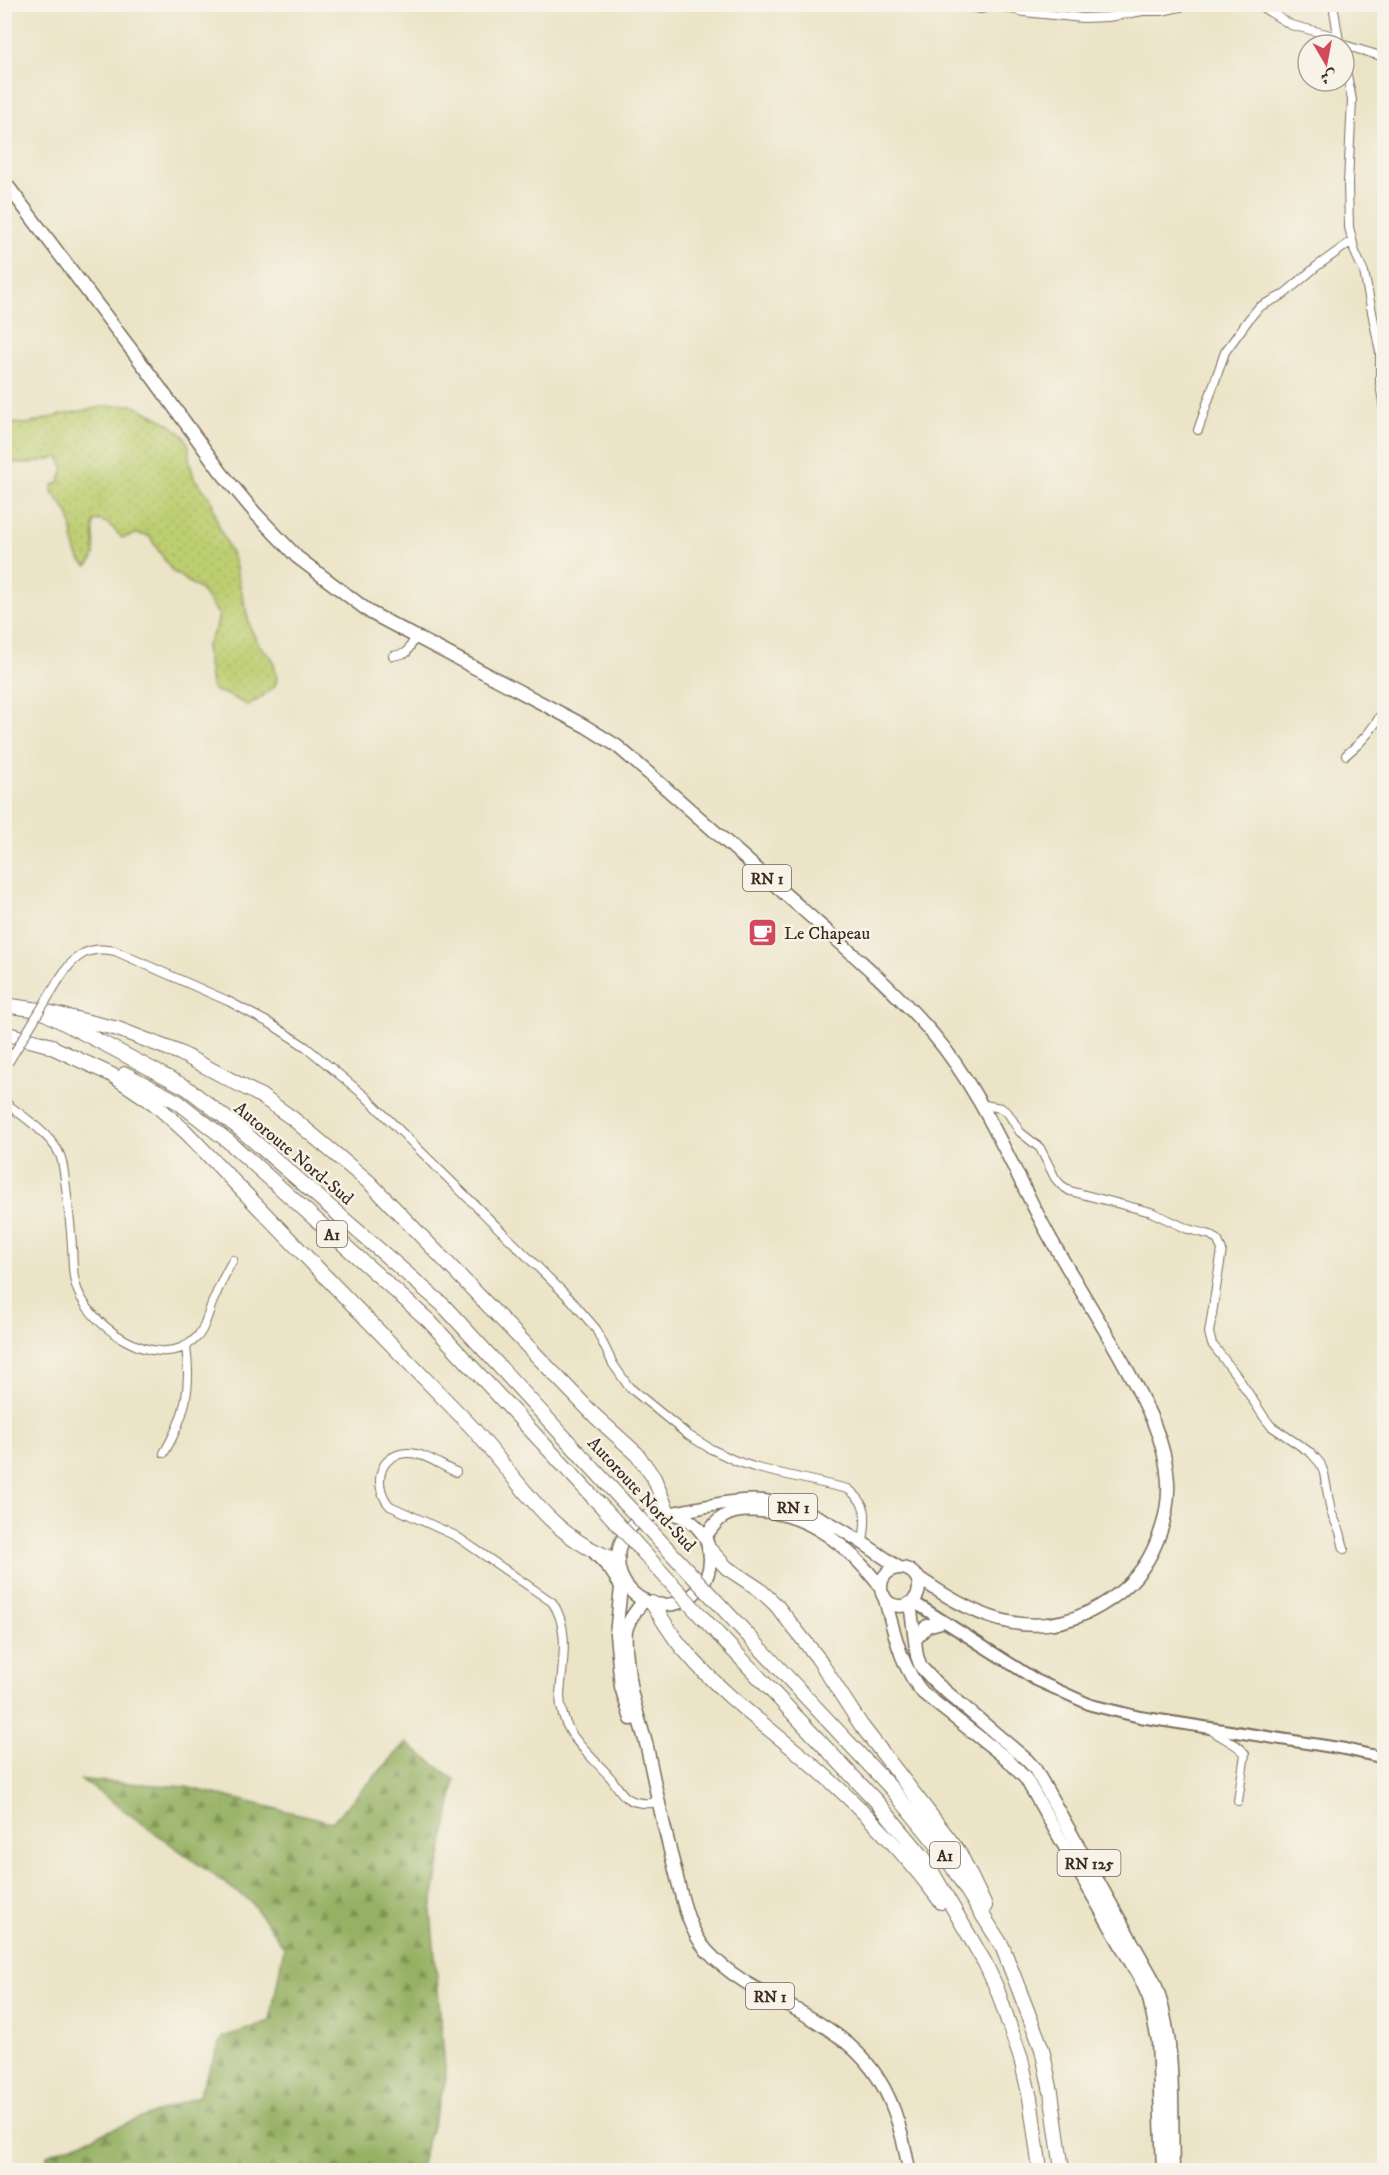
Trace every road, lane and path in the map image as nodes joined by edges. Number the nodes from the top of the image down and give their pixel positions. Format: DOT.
graph roads {
  1 [pos="883,4"];
  2 [pos="912,4"];
  3 [pos="956,4"];
  4 [pos="1154,4"];
  5 [pos="1193,4"];
  6 [pos="1257,4"];
  7 [pos="1333,4"];
  8 [pos="999,5"];
  9 [pos="1143,10"];
  10 [pos="1313,33"];
  11 [pos="1339,33"];
  12 [pos="1356,48"];
  13 [pos="1384,57"];
  14 [pos="1351,93"];
  15 [pos="4,181"];
  16 [pos="1352,241"];
  17 [pos="1382,351"];
  18 [pos="1384,410"];
  19 [pos="1198,430"];
  20 [pos="416,637"];
  21 [pos="393,656"];
  22 [pos="1384,709"];
  23 [pos="1346,755"];
  24 [pos="4,1005"];
  25 [pos="39,1010"];
  26 [pos="4,1033"];
  27 [pos="43,1043"];
  28 [pos="6,1065"];
  29 [pos="4,1102"];
  30 [pos="980,1104"];
  31 [pos="232,1260"];
  32 [pos="186,1347"];
  33 [pos="164,1453"];
  34 [pos="456,1472"];
  35 [pos="670,1513"];
  36 [pos="863,1542"];
  37 [pos="707,1543"];
  38 [pos="591,1550"];
  39 [pos="1344,1550"];
  40 [pos="618,1560"];
  41 [pos="899,1568"];
  42 [pos="916,1576"];
  43 [pos="622,1583"];
  44 [pos="882,1592"];
  45 [pos="946,1597"];
  46 [pos="914,1598"];
  47 [pos="648,1602"];
  48 [pos="941,1622"];
  49 [pos="915,1640"];
  50 [pos="1209,1728"];
  51 [pos="1384,1758"];
  52 [pos="1238,1801"];
  53 [pos="658,1802"];
  54 [pos="1002,1946"];
  55 [pos="985,1963"];
  56 [pos="909,2170"];
  57 [pos="1040,2170"];
  58 [pos="1062,2170"];
  59 [pos="1162,2170"];
  60 [pos="1173,2170"];
  1 -- 2 [label="street"];
  3 -- 8 [label="street"];
  4 -- 9 [label="street"];
  5 -- 9 [label="street"];
  6 -- 10 [label="street"];
  7 -- 11 [label="street"];
  8 -- 9 [label="street"];
  12 -- 13 [label="street"];
  14 -- 16 [label="street"];
  15 -- 20 [label="main road, RN 1"];
  16 -- 17 [label="street"];
  16 -- 19 [label="street"];
  17 -- 18 [label="street"];
  20 -- 21 [label="street"];
  20 -- 30 [label="main road, RN 1"];
  22 -- 23 [label="street"];
  24 -- 25 [label="highway, Autoroute Nord-Sud / A1"];
  25 -- 35 [label="highway"];
  25 -- 54 [label="highway, Autoroute Nord-Sud / A1, bridge"];
  26 -- 27 [label="highway, Autoroute Nord-Sud / A1"];
  27 -- 38 [label="highway"];
  27 -- 55 [label="highway, Autoroute Nord-Sud / A1, bridge"];
  28 -- 36 [label="street, bridge"];
  29 -- 32 [label="street"];
  30 -- 39 [label="street"];
  30 -- 45 [label="main road, RN 1"];
  31 -- 32 [label="street"];
  32 -- 33 [label="street"];
  34 -- 53 [label="street"];
  35 -- 36 [label="main road, RN 1"];
  35 -- 37 [label="main road"];
  35 -- 40 [label="main road"];
  36 -- 41 [label="main road, RN 1"];
  37 -- 44 [label="main road, RN 1"];
  37 -- 47 [label="main road"];
  37 -- 54 [label="highway"];
  38 -- 40 [label="highway"];
  38 -- 43 [label="main road"];
  40 -- 43 [label="main road"];
  41 -- 42 [label="main road"];
  41 -- 44 [label="main road"];
  42 -- 45 [label="main road, RN 1"];
  42 -- 46 [label="main road"];
  43 -- 47 [label="main road"];
  43 -- 53 [label="main road, RN 1"];
  44 -- 46 [label="main road"];
  44 -- 59 [label="main road"];
  45 -- 46 [label="main road, RN 1"];
  46 -- 48 [label="main road"];
  46 -- 49 [label="main road, RN 125"];
  47 -- 53 [label="main road, RN 1"];
  47 -- 55 [label="highway"];
  48 -- 49 [label="main road"];
  48 -- 50 [label="main road"];
  49 -- 60 [label="main road, RN 125"];
  50 -- 51 [label="main road"];
  50 -- 52 [label="street"];
  53 -- 56 [label="main road, RN 1"];
  54 -- 58 [label="highway, Autoroute Nord-Sud / A1"];
  55 -- 57 [label="highway, Autoroute Nord-Sud / A1"];
}
